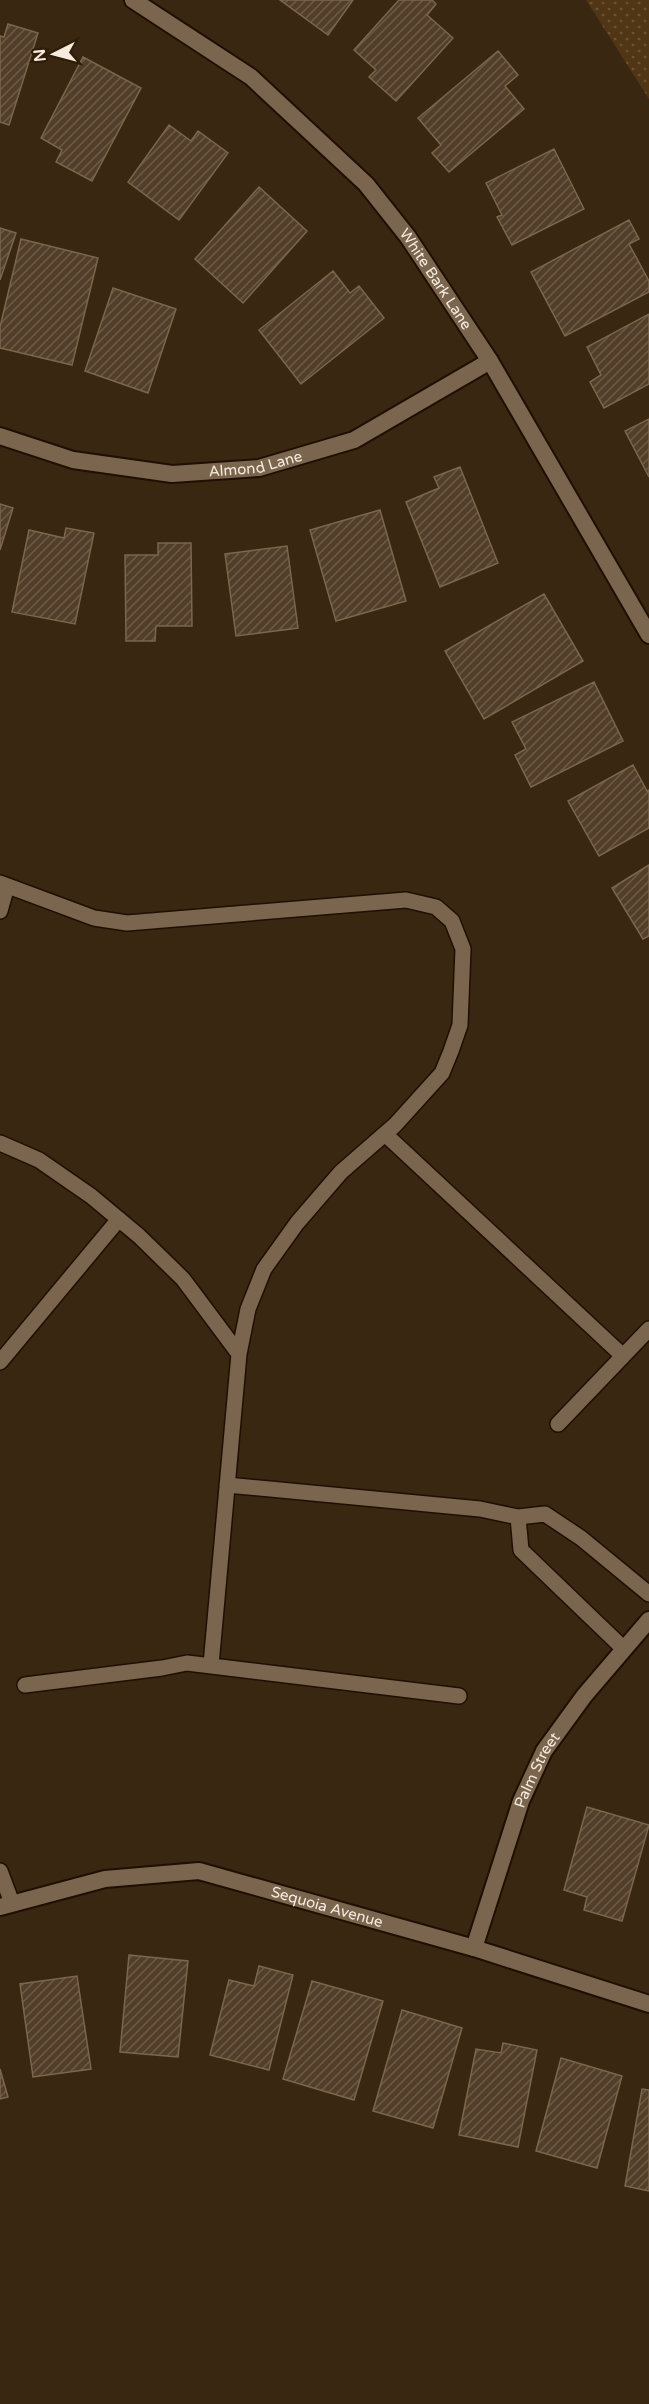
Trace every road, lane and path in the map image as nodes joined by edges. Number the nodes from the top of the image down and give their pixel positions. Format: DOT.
graph roads {
  1 [pos="133,0"];
  2 [pos="490,361"];
  3 [pos="0,436"];
  4 [pos="649,635"];
  5 [pos="4,884"];
  6 [pos="0,911"];
  7 [pos="385,1134"];
  8 [pos="0,1143"];
  9 [pos="119,1219"];
  10 [pos="649,1329"];
  11 [pos="239,1354"];
  12 [pos="623,1356"];
  13 [pos="0,1362"];
  14 [pos="558,1424"];
  15 [pos="226,1485"];
  16 [pos="519,1517"];
  17 [pos="649,1594"];
  18 [pos="649,1620"];
  19 [pos="624,1649"];
  20 [pos="211,1665"];
  21 [pos="26,1685"];
  22 [pos="459,1696"];
  23 [pos="0,1871"];
  24 [pos="6,1905"];
  25 [pos="474,1948"];
  26 [pos="649,2004"];
  1 -- 2 [label="street, White Bark Lane"];
  2 -- 3 [label="street, Almond Lane"];
  2 -- 4 [label="street, White Bark Lane"];
  5 -- 6 [label="lane"];
  5 -- 7 [label="lane"];
  7 -- 11 [label="lane"];
  7 -- 12 [label="lane"];
  8 -- 9 [label="lane"];
  9 -- 11 [label="lane"];
  9 -- 13 [label="lane"];
  10 -- 12 [label="lane"];
  11 -- 15 [label="lane"];
  12 -- 14 [label="lane"];
  15 -- 16 [label="lane"];
  15 -- 20 [label="lane"];
  16 -- 17 [label="lane"];
  16 -- 19 [label="lane"];
  18 -- 19 [label="street, Palm Street"];
  19 -- 25 [label="street, Palm Street"];
  20 -- 21 [label="lane"];
  20 -- 22 [label="lane"];
  23 -- 24 [label="lane"];
  24 -- 25 [label="street, Sequoia Avenue"];
  25 -- 26 [label="street, Sequoia Avenue"];
}
